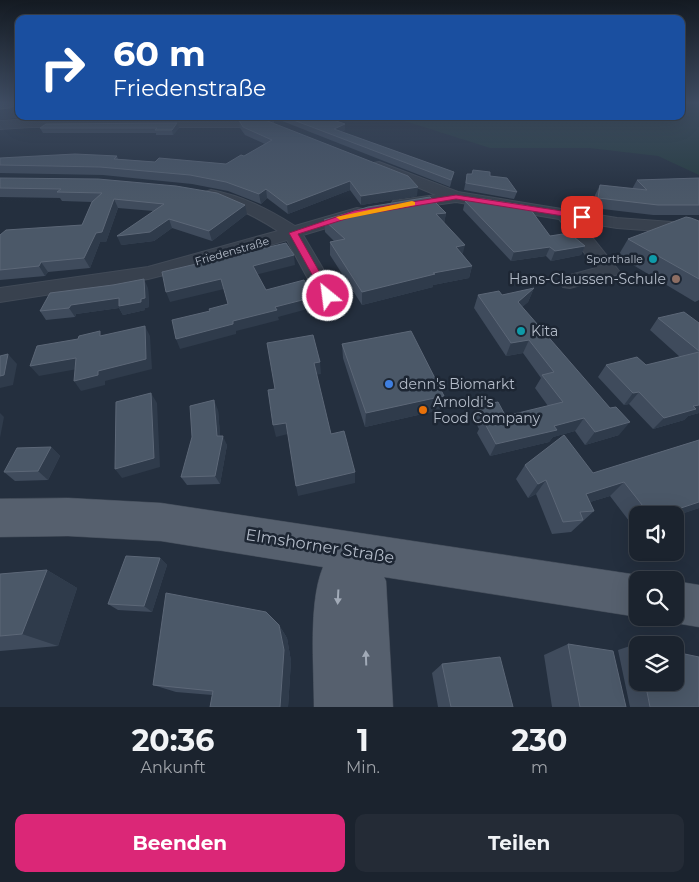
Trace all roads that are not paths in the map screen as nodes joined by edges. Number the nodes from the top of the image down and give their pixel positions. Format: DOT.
graph roads {
  1 [pos="364,160"];
  2 [pos="197,192"];
  3 [pos="456,197"];
  4 [pos="564,214"];
  5 [pos="699,229"];
  6 [pos="293,233"];
  7 [pos="570,282"];
  8 [pos="0,295"];
  9 [pos="328,296"];
  10 [pos="0,518"];
  11 [pos="352,552"];
  12 [pos="629,595"];
  13 [pos="684,604"];
  14 [pos="699,606"];
  15 [pos="339,707"];
  16 [pos="368,707"];
  1 -- 3 [label="street"];
  2 -- 6 [label="street"];
  3 -- 4 [label="street, Friedenstraße"];
  3 -- 6 [label="street, Friedenstraße"];
  4 -- 5 [label="street, Friedenstraße"];
  4 -- 7 [label="street"];
  6 -- 8 [label="street, Friedenstraße"];
  6 -- 9 [label="street"];
  10 -- 11 [label="main road, Elmshorner Straße"];
  11 -- 12 [label="main road, Elmshorner Straße"];
  11 -- 15 [label="main road, one-way"];
  16 -- 11 [label="main road, one-way"];
  13 -- 14 [label="main road"];
}
